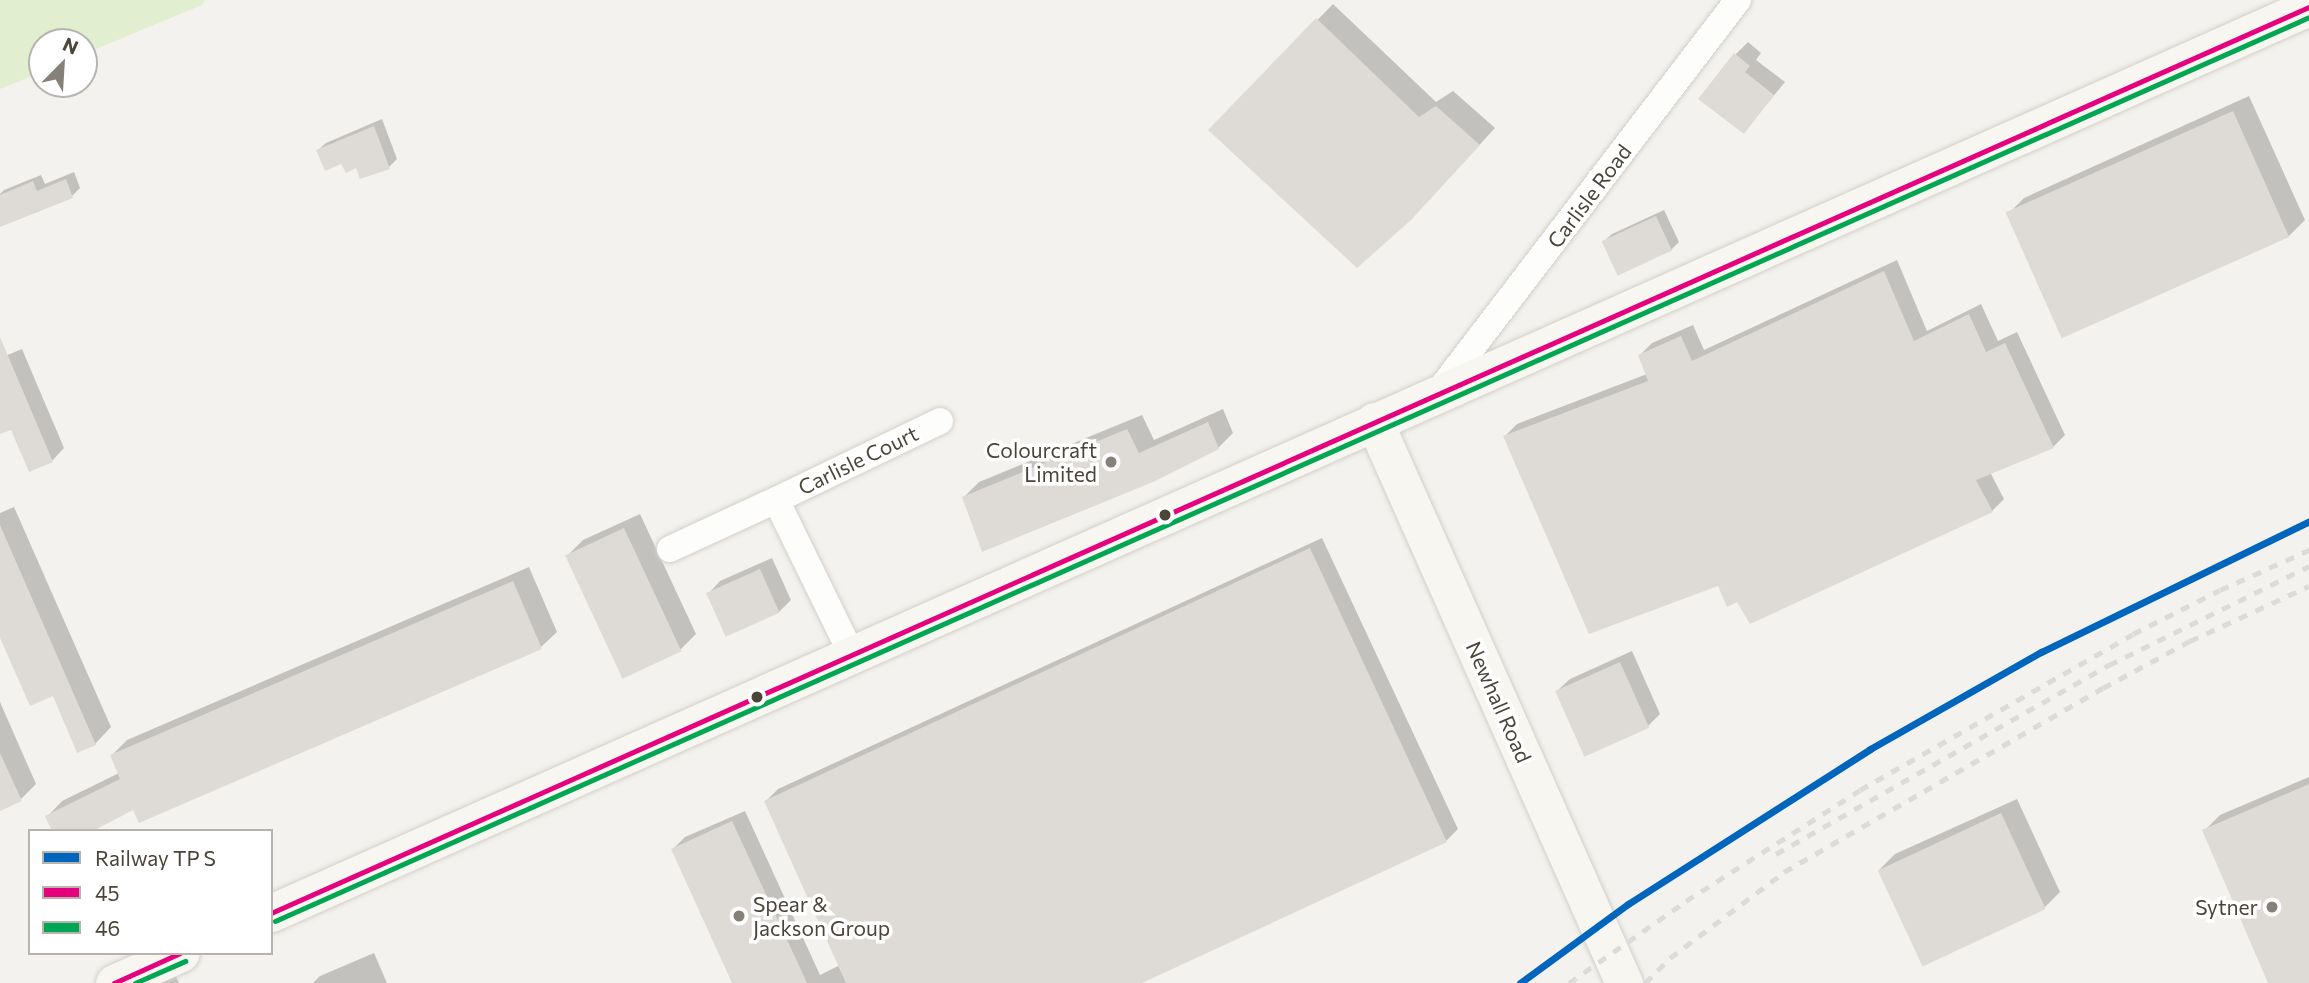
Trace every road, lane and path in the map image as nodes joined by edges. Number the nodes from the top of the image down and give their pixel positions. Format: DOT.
graph roads {
  1 [pos="1738,0"];
  2 [pos="2309,7"];
  3 [pos="1439,391"];
  4 [pos="940,421"];
  5 [pos="1374,421"];
  6 [pos="776,500"];
  7 [pos="670,549"];
  8 [pos="851,653"];
  9 [pos="273,912"];
  10 [pos="177,955"];
  11 [pos="114,983"];
  12 [pos="1624,983"];
  1 -- 3 [label="street, Carlisle Road"];
  2 -- 3 [label="main road"];
  3 -- 5 [label="main road"];
  4 -- 6 [label="street, Carlisle Court"];
  5 -- 8 [label="main road"];
  5 -- 12 [label="main road, Newhall Road"];
  6 -- 7 [label="street, Carlisle Court"];
  6 -- 8 [label="street, Carlisle Court"];
  8 -- 9 [label="main road"];
  10 -- 11 [label="main road"];
}
